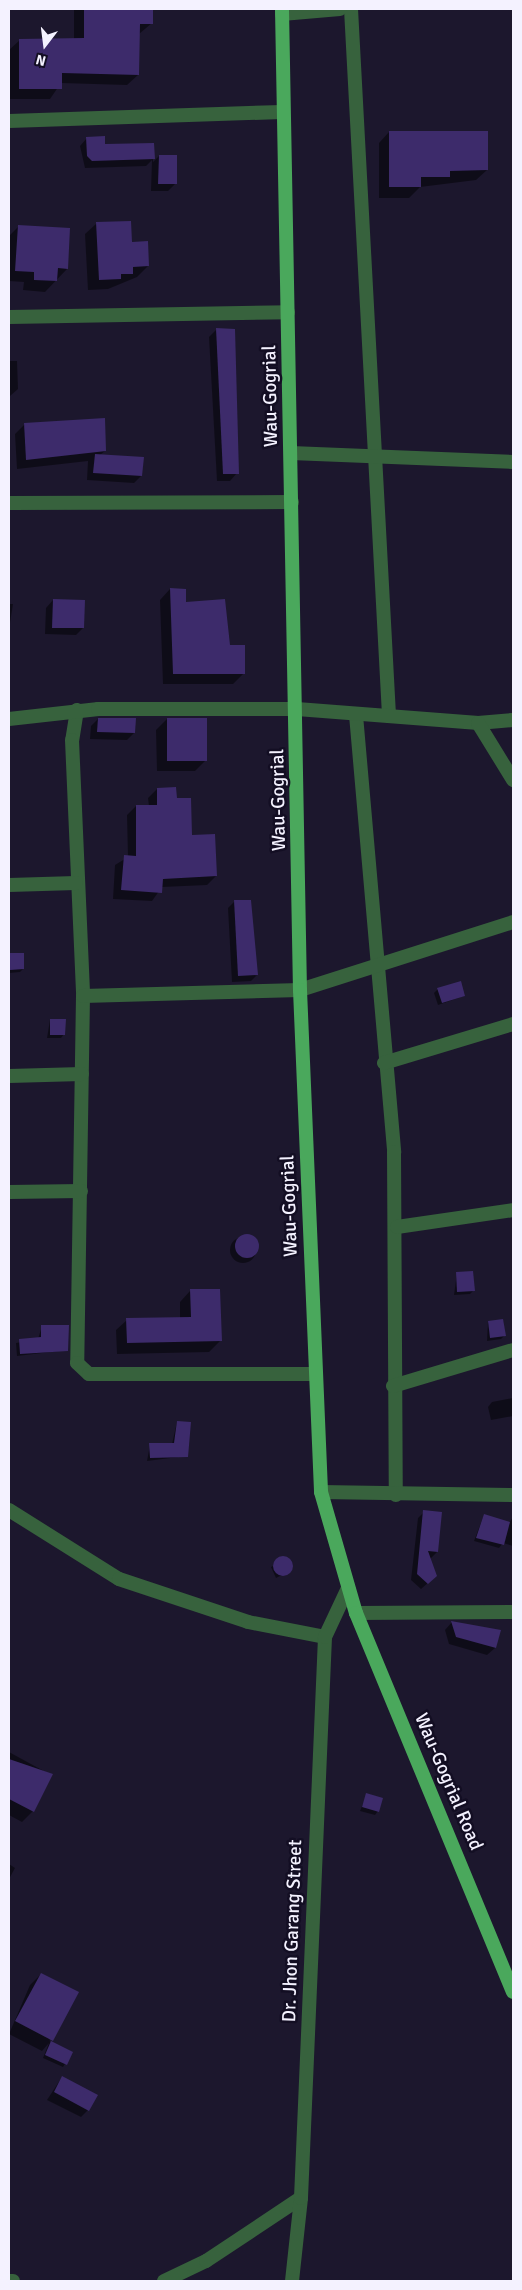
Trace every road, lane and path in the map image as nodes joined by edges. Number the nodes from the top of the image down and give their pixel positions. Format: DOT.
graph roads {
  1 [pos="340,9"];
  2 [pos="350,9"];
  3 [pos="282,11"];
  4 [pos="282,112"];
  5 [pos="9,121"];
  6 [pos="288,312"];
  7 [pos="9,318"];
  8 [pos="291,453"];
  9 [pos="377,458"];
  10 [pos="513,462"];
  11 [pos="292,502"];
  12 [pos="9,503"];
  13 [pos="297,709"];
  14 [pos="77,710"];
  15 [pos="356,715"];
  16 [pos="389,716"];
  17 [pos="9,719"];
  18 [pos="513,720"];
  19 [pos="478,723"];
  20 [pos="513,780"];
  21 [pos="76,883"];
  22 [pos="9,885"];
  23 [pos="513,922"];
  24 [pos="374,965"];
  25 [pos="300,990"];
  26 [pos="83,996"];
  27 [pos="513,1024"];
  28 [pos="384,1063"];
  29 [pos="82,1074"];
  30 [pos="9,1076"];
  31 [pos="81,1190"];
  32 [pos="9,1192"];
  33 [pos="513,1210"];
  34 [pos="397,1227"];
  35 [pos="513,1350"];
  36 [pos="314,1374"];
  37 [pos="393,1386"];
  38 [pos="322,1492"];
  39 [pos="396,1495"];
  40 [pos="513,1495"];
  41 [pos="9,1510"];
  42 [pos="348,1588"];
  43 [pos="513,1612"];
  44 [pos="356,1613"];
  45 [pos="325,1637"];
  46 [pos="513,1992"];
  47 [pos="301,2198"];
  48 [pos="9,2281"];
  49 [pos="13,2281"];
  50 [pos="164,2281"];
  51 [pos="292,2281"];
  1 -- 3 [label="street"];
  2 -- 9 [label="street"];
  3 -- 4 [label="main road, Wau-Gogrial"];
  4 -- 5 [label="street"];
  4 -- 6 [label="main road, Wau-Gogrial"];
  6 -- 7 [label="street"];
  6 -- 8 [label="main road, Wau-Gogrial"];
  8 -- 9 [label="street"];
  8 -- 11 [label="main road, Wau-Gogrial"];
  9 -- 10 [label="street"];
  9 -- 16 [label="street"];
  11 -- 12 [label="street"];
  11 -- 13 [label="main road, Wau-Gogrial"];
  13 -- 14 [label="street"];
  13 -- 15 [label="street"];
  13 -- 25 [label="main road, Wau-Gogrial"];
  14 -- 17 [label="street"];
  14 -- 21 [label="street"];
  15 -- 16 [label="street"];
  15 -- 24 [label="street"];
  16 -- 19 [label="street"];
  18 -- 19 [label="street"];
  19 -- 20 [label="street"];
  21 -- 22 [label="street"];
  21 -- 26 [label="street"];
  23 -- 24 [label="street"];
  24 -- 25 [label="street"];
  24 -- 28 [label="street"];
  25 -- 26 [label="street"];
  25 -- 36 [label="main road, Wau-Gogrial"];
  26 -- 29 [label="street"];
  27 -- 28 [label="street"];
  28 -- 34 [label="street"];
  29 -- 30 [label="street"];
  29 -- 31 [label="street"];
  31 -- 32 [label="street"];
  31 -- 36 [label="street"];
  33 -- 34 [label="street"];
  34 -- 37 [label="street"];
  35 -- 37 [label="street"];
  36 -- 38 [label="main road, Wau-Gogrial"];
  37 -- 39 [label="street"];
  38 -- 39 [label="street"];
  38 -- 42 [label="main road, Wau-Gogrial"];
  39 -- 40 [label="street"];
  41 -- 45 [label="street"];
  42 -- 44 [label="main road, Wau-Gogrial Road"];
  42 -- 45 [label="street, Dr. Jhon Garang Street"];
  43 -- 44 [label="street"];
  44 -- 46 [label="main road, Wau-Gogrial Road"];
  45 -- 47 [label="street, Dr. Jhon Garang Street"];
  47 -- 50 [label="street"];
  47 -- 51 [label="street, Dr. Jhon Garang Street"];
  48 -- 49 [label="street"];
}
